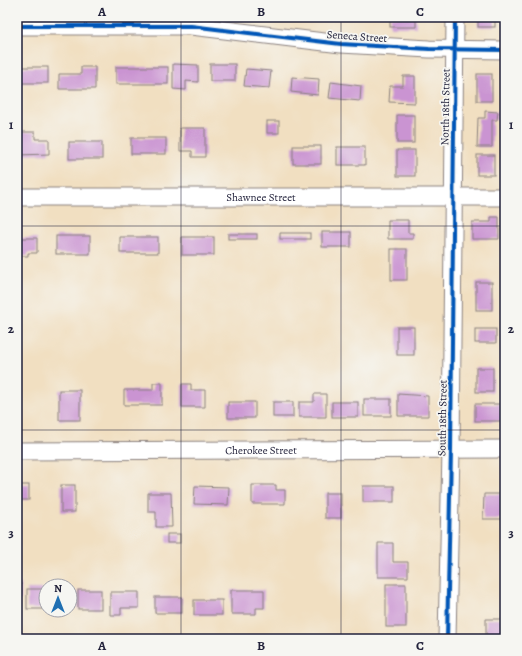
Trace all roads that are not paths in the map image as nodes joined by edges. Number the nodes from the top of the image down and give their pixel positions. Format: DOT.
graph roads {
  1 [pos="455,17"];
  2 [pos="17,26"];
  3 [pos="455,50"];
  4 [pos="505,50"];
  5 [pos="17,197"];
  6 [pos="453,197"];
  7 [pos="505,197"];
  8 [pos="505,449"];
  9 [pos="451,450"];
  10 [pos="17,451"];
  11 [pos="447,639"];
  1 -- 3 [label="street, North 18th Street"];
  2 -- 3 [label="street, Seneca Street"];
  3 -- 4 [label="street, Seneca Street"];
  3 -- 6 [label="street, North 18th Street"];
  5 -- 6 [label="street, Shawnee Street"];
  6 -- 7 [label="street, Shawnee Street"];
  6 -- 9 [label="street, South 18th Street"];
  8 -- 9 [label="street, Cherokee Street"];
  9 -- 10 [label="street, Cherokee Street"];
  9 -- 11 [label="street, South 18th Street"];
}
